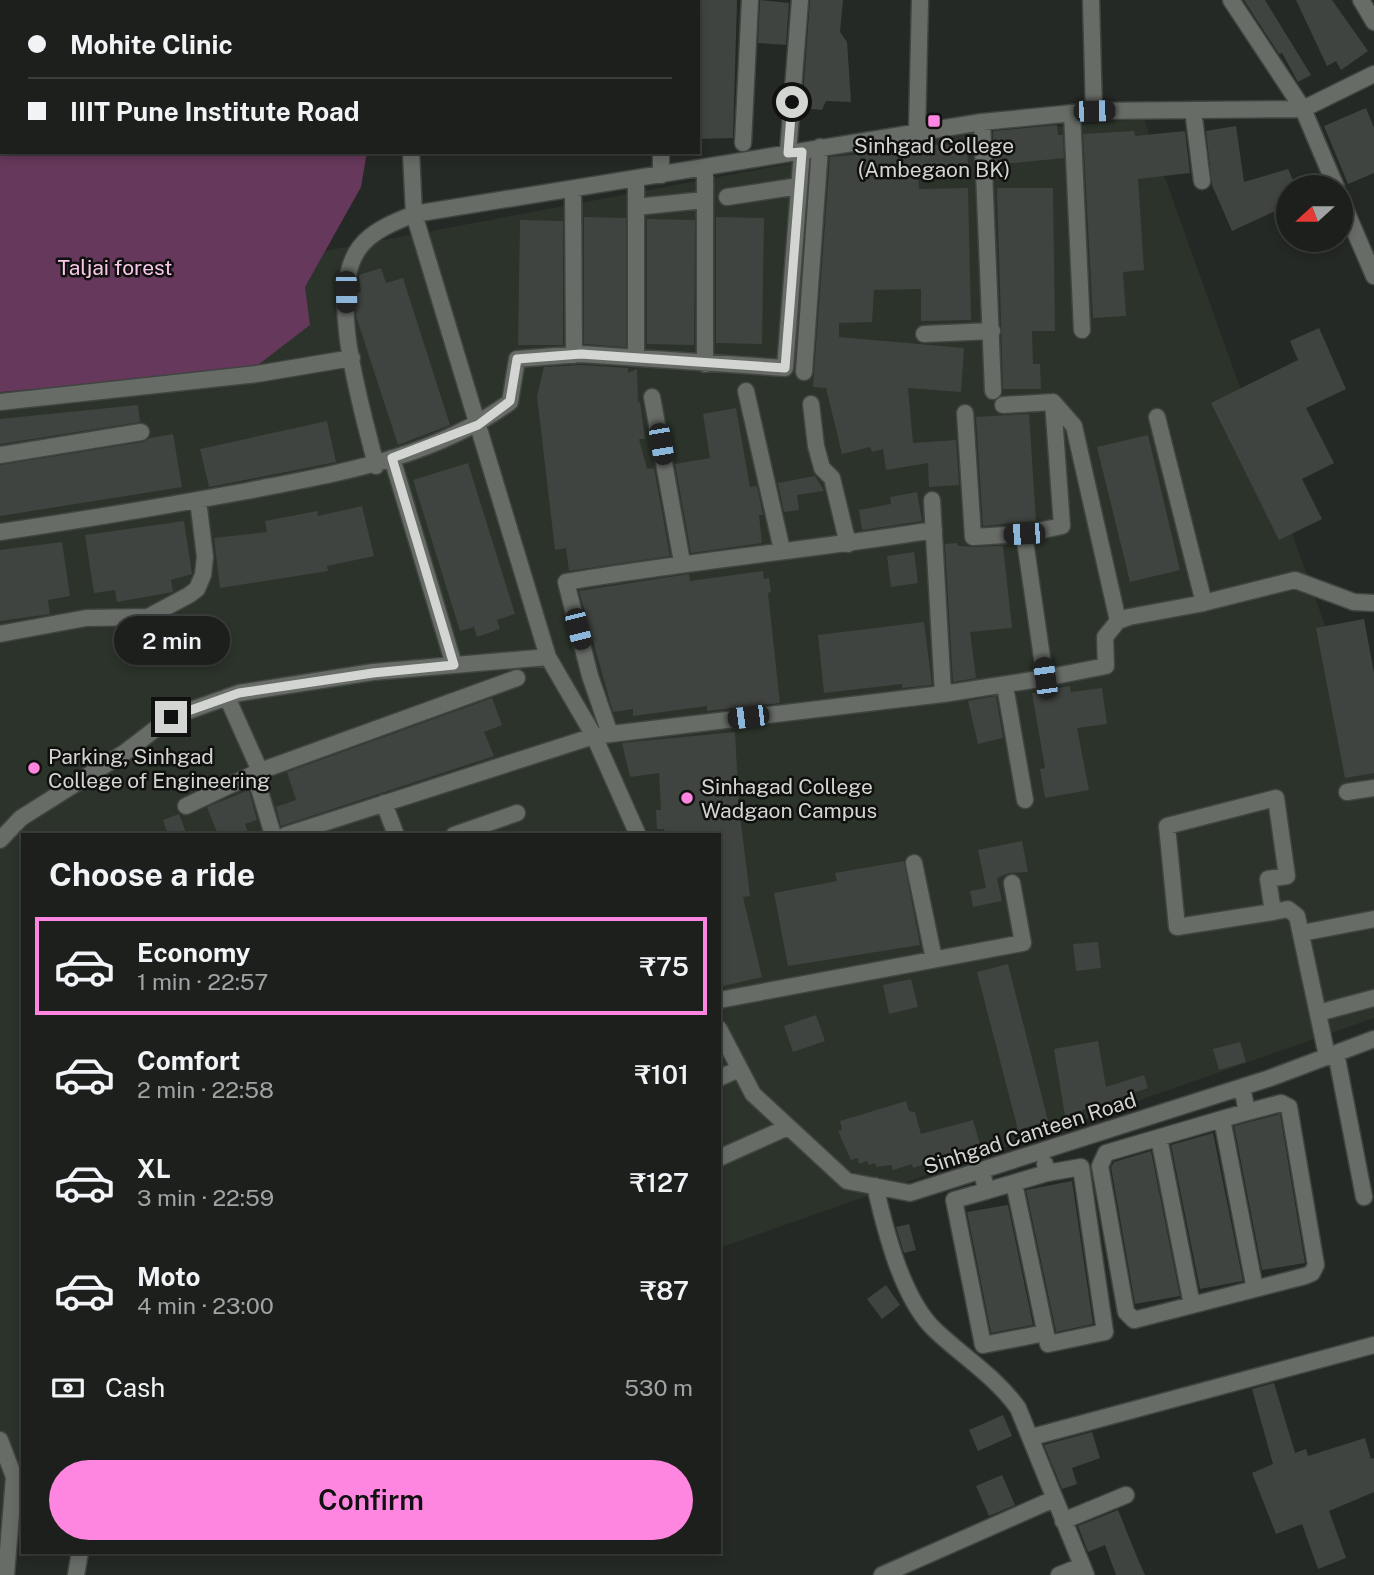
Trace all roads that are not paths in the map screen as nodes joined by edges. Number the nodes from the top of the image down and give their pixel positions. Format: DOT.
graph roads {
  1 [pos="750,0"];
  2 [pos="800,0"];
  3 [pos="920,0"];
  4 [pos="1091,0"];
  5 [pos="1231,0"];
  6 [pos="1361,0"];
  7 [pos="1374,22"];
  8 [pos="1373,77"];
  9 [pos="1303,109"];
  10 [pos="1193,110"];
  11 [pos="1094,111"];
  12 [pos="1072,113"];
  13 [pos="982,122"];
  14 [pos="917,131"];
  15 [pos="743,143"];
  16 [pos="820,147"];
  17 [pos="795,152"];
  18 [pos="411,154"];
  19 [pos="661,154"];
  20 [pos="705,168"];
  21 [pos="661,175"];
  22 [pos="1331,175"];
  23 [pos="636,179"];
  24 [pos="1202,181"];
  25 [pos="800,186"];
  26 [pos="572,189"];
  27 [pos="727,197"];
  28 [pos="704,200"];
  29 [pos="636,207"];
  30 [pos="414,214"];
  31 [pos="1353,227"];
  32 [pos="1374,276"];
  33 [pos="1082,330"];
  34 [pos="992,331"];
  35 [pos="924,334"];
  36 [pos="574,355"];
  37 [pos="352,358"];
  38 [pos="636,358"];
  39 [pos="705,363"];
  40 [pos="804,372"];
  41 [pos="746,391"];
  42 [pos="652,397"];
  43 [pos="0,402"];
  44 [pos="1053,402"];
  45 [pos="811,404"];
  46 [pos="965,413"];
  47 [pos="1157,417"];
  48 [pos="478,425"];
  49 [pos="141,432"];
  50 [pos="0,455"];
  51 [pos="392,458"];
  52 [pos="376,466"];
  53 [pos="198,500"];
  54 [pos="932,500"];
  55 [pos="934,530"];
  56 [pos="0,532"];
  57 [pos="1025,536"];
  58 [pos="848,544"];
  59 [pos="782,550"];
  60 [pos="682,562"];
  61 [pos="1204,603"];
  62 [pos="1374,603"];
  63 [pos="1118,621"];
  64 [pos="0,634"];
  65 [pos="548,657"];
  66 [pos="454,665"];
  67 [pos="517,678"];
  68 [pos="1045,678"];
  69 [pos="1005,686"];
  70 [pos="943,694"];
  71 [pos="227,698"];
  72 [pos="602,735"];
  73 [pos="257,773"];
  74 [pos="1374,788"];
  75 [pos="1347,792"];
  76 [pos="1025,800"];
  77 [pos="384,803"];
  78 [pos="186,806"];
  79 [pos="517,813"];
  80 [pos="272,833"];
  81 [pos="292,833"];
  82 [pos="395,833"];
  83 [pos="460,833"];
  84 [pos="637,833"];
  85 [pos="0,840"];
  86 [pos="914,863"];
  87 [pos="1012,883"];
  88 [pos="1273,912"];
  89 [pos="1374,919"];
  90 [pos="1301,933"];
  91 [pos="934,959"];
  92 [pos="1374,998"];
  93 [pos="721,1000"];
  94 [pos="1318,1013"];
  95 [pos="721,1034"];
  96 [pos="1374,1039"];
  97 [pos="1331,1055"];
  98 [pos="737,1070"];
  99 [pos="721,1077"];
  100 [pos="1242,1087"];
  101 [pos="1247,1112"];
  102 [pos="1222,1119"];
  103 [pos="788,1127"];
  104 [pos="1159,1138"];
  105 [pos="1043,1151"];
  106 [pos="721,1157"];
  107 [pos="982,1170"];
  108 [pos="1047,1173"];
  109 [pos="1014,1183"];
  110 [pos="875,1186"];
  111 [pos="986,1191"];
  112 [pos="1364,1197"];
  113 [pos="1255,1289"];
  114 [pos="1192,1305"];
  115 [pos="1045,1333"];
  116 [pos="1374,1345"];
  117 [pos="1032,1437"];
  118 [pos="0,1440"];
  119 [pos="1126,1495"];
  120 [pos="1055,1500"];
  121 [pos="1063,1521"];
  122 [pos="80,1554"];
  123 [pos="1084,1570"];
  124 [pos="882,1574"];
  125 [pos="6,1575"];
  126 [pos="76,1575"];
  127 [pos="1059,1575"];
  1 -- 15 [label="street"];
  2 -- 17 [label="street"];
  3 -- 14 [label="street"];
  4 -- 11 [label="street"];
  5 -- 9 [label="street"];
  6 -- 7 [label="street"];
  8 -- 9 [label="street"];
  9 -- 10 [label="street"];
  9 -- 22 [label="street"];
  10 -- 11 [label="street"];
  10 -- 24 [label="street"];
  11 -- 12 [label="street"];
  12 -- 13 [label="street"];
  12 -- 33 [label="street"];
  13 -- 14 [label="street"];
  13 -- 34 [label="street"];
  14 -- 16 [label="street"];
  16 -- 17 [label="street"];
  16 -- 40 [label="street"];
  17 -- 20 [label="street"];
  17 -- 25 [label="street"];
  18 -- 30 [label="street"];
  19 -- 21 [label="street"];
  20 -- 21 [label="street"];
  20 -- 28 [label="street"];
  21 -- 23 [label="street"];
  23 -- 26 [label="street"];
  23 -- 29 [label="street"];
  25 -- 27 [label="street"];
  25 -- 39 [label="street"];
  26 -- 30 [label="street"];
  26 -- 36 [label="street"];
  28 -- 29 [label="street"];
  28 -- 39 [label="street"];
  29 -- 38 [label="street"];
  30 -- 37 [label="street"];
  30 -- 48 [label="street"];
  31 -- 32 [label="street"];
  34 -- 35 [label="street"];
  34 -- 44 [label="street"];
  36 -- 38 [label="street"];
  36 -- 48 [label="street"];
  37 -- 43 [label="street"];
  37 -- 52 [label="street"];
  38 -- 39 [label="street"];
  41 -- 59 [label="street"];
  42 -- 60 [label="street"];
  44 -- 57 [label="street"];
  44 -- 63 [label="street"];
  45 -- 58 [label="street"];
  46 -- 57 [label="street"];
  47 -- 61 [label="street"];
  48 -- 51 [label="street"];
  48 -- 65 [label="street"];
  49 -- 50 [label="street"];
  51 -- 52 [label="street"];
  51 -- 66 [label="street"];
  52 -- 53 [label="street"];
  53 -- 56 [label="street"];
  53 -- 64 [label="street"];
  54 -- 55 [label="street"];
  55 -- 58 [label="street"];
  55 -- 70 [label="street"];
  57 -- 68 [label="street"];
  58 -- 59 [label="street"];
  59 -- 60 [label="street"];
  60 -- 72 [label="street"];
  61 -- 62 [label="street"];
  61 -- 63 [label="street"];
  63 -- 68 [label="street"];
  65 -- 66 [label="street"];
  65 -- 72 [label="street"];
  66 -- 71 [label="street"];
  67 -- 73 [label="street"];
  68 -- 69 [label="street"];
  69 -- 70 [label="street"];
  69 -- 76 [label="street"];
  70 -- 72 [label="street"];
  71 -- 73 [label="street"];
  71 -- 85 [label="street"];
  72 -- 77 [label="street"];
  72 -- 84 [label="street"];
  73 -- 78 [label="street"];
  73 -- 80 [label="street"];
  74 -- 75 [label="street"];
  77 -- 81 [label="street"];
  77 -- 82 [label="street"];
  79 -- 83 [label="street"];
  86 -- 91 [label="street"];
  87 -- 91 [label="street"];
  88 -- 88 [label="street"];
  88 -- 90 [label="street"];
  89 -- 90 [label="street"];
  90 -- 94 [label="street"];
  91 -- 93 [label="street"];
  92 -- 94 [label="street"];
  94 -- 97 [label="street"];
  95 -- 98 [label="street, Sinhgad Canteen Road"];
  96 -- 97 [label="street, Sinhgad Canteen Road"];
  97 -- 100 [label="street, Sinhgad Canteen Road"];
  97 -- 112 [label="street"];
  98 -- 99 [label="street"];
  98 -- 103 [label="street, Sinhgad Canteen Road"];
  100 -- 101 [label="street"];
  100 -- 105 [label="street, Sinhgad Canteen Road"];
  101 -- 102 [label="street"];
  101 -- 113 [label="street"];
  102 -- 104 [label="street"];
  102 -- 113 [label="street"];
  103 -- 106 [label="street"];
  103 -- 110 [label="street, Sinhgad Canteen Road"];
  104 -- 114 [label="street"];
  104 -- 114 [label="street"];
  105 -- 107 [label="street, Sinhgad Canteen Road"];
  105 -- 108 [label="street"];
  107 -- 110 [label="street, Sinhgad Canteen Road"];
  107 -- 111 [label="street"];
  108 -- 109 [label="street"];
  108 -- 115 [label="street"];
  109 -- 111 [label="street"];
  109 -- 115 [label="street"];
  110 -- 117 [label="street"];
  111 -- 115 [label="street"];
  113 -- 114 [label="street"];
  116 -- 117 [label="street"];
  117 -- 120 [label="street"];
  118 -- 125 [label="street"];
  119 -- 121 [label="street"];
  120 -- 121 [label="street"];
  120 -- 124 [label="street"];
  121 -- 123 [label="street"];
  122 -- 126 [label="street"];
  123 -- 127 [label="street"];
}
